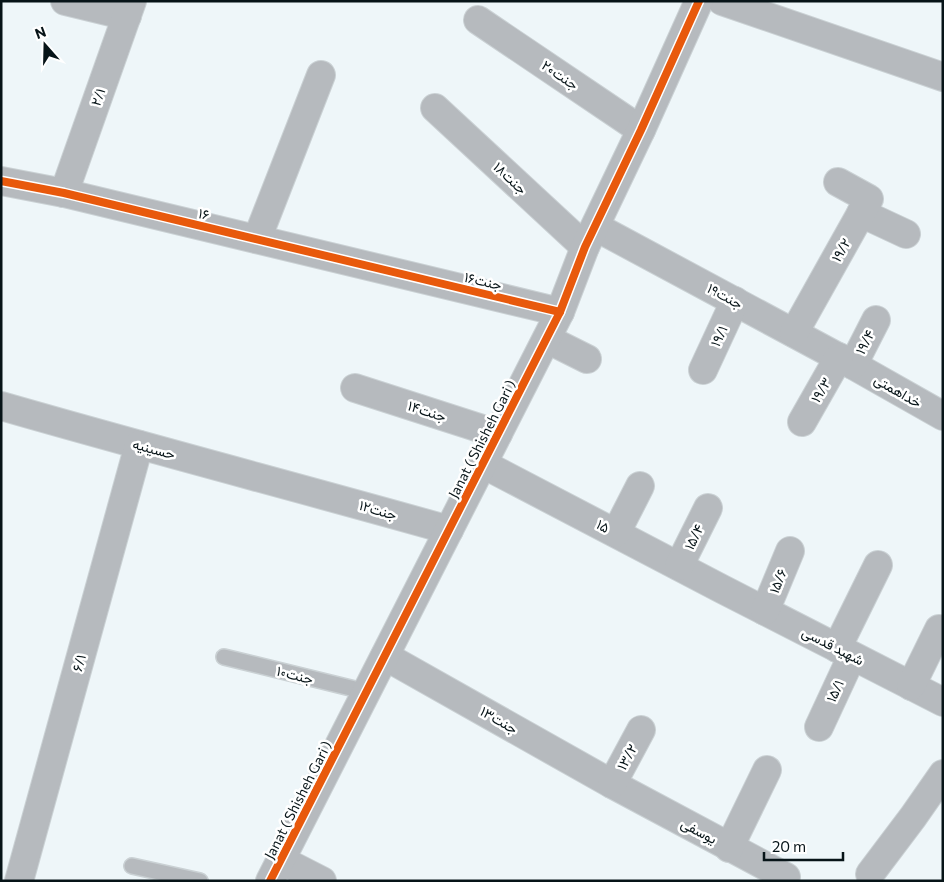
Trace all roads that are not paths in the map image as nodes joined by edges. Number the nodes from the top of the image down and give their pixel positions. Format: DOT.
graph roads {
  1 [pos="65,1"];
  2 [pos="699,1"];
  3 [pos="722,1"];
  4 [pos="130,9"];
  5 [pos="478,20"];
  6 [pos="321,75"];
  7 [pos="943,77"];
  8 [pos="435,108"];
  9 [pos="641,130"];
  10 [pos="1,180"];
  11 [pos="838,182"];
  12 [pos="64,194"];
  13 [pos="862,213"];
  14 [pos="906,234"];
  15 [pos="591,237"];
  16 [pos="257,239"];
  17 [pos="400,274"];
  18 [pos="735,302"];
  19 [pos="560,312"];
  20 [pos="876,320"];
  21 [pos="794,333"];
  22 [pos="546,339"];
  23 [pos="587,359"];
  24 [pos="846,361"];
  25 [pos="704,370"];
  26 [pos="355,388"];
  27 [pos="1,406"];
  28 [pos="943,416"];
  29 [pos="802,422"];
  30 [pos="498,434"];
  31 [pos="139,445"];
  32 [pos="483,464"];
  33 [pos="640,486"];
  34 [pos="307,490"];
  35 [pos="708,508"];
  36 [pos="450,530"];
  37 [pos="616,533"];
  38 [pos="790,551"];
  39 [pos="878,565"];
  40 [pos="679,566"];
  41 [pos="722,589"];
  42 [pos="766,611"];
  43 [pos="939,629"];
  44 [pos="844,652"];
  45 [pos="385,656"];
  46 [pos="224,657"];
  47 [pos="912,686"];
  48 [pos="367,692"];
  49 [pos="943,702"];
  50 [pos="819,728"];
  51 [pos="641,730"];
  52 [pos="767,770"];
  53 [pos="943,774"];
  54 [pos="612,784"];
  55 [pos="729,848"];
  56 [pos="132,866"];
  57 [pos="276,870"];
  58 [pos="870,874"];
  59 [pos="786,877"];
  60 [pos="19,881"];
  61 [pos="200,881"];
  62 [pos="322,881"];
  1 -- 4 [label="street"];
  2 -- 9 [label="street, Janat ( Shisheh Gari )"];
  3 -- 7 [label="street"];
  4 -- 12 [label="street, ۲/۱"];
  5 -- 9 [label="street, جنت۲۰"];
  6 -- 16 [label="street"];
  8 -- 15 [label="street, جنت۱۸"];
  9 -- 15 [label="street, Janat ( Shisheh Gari )"];
  10 -- 12 [label="street, ۱۶"];
  11 -- 13 [label="street, ۱۹/۲"];
  12 -- 16 [label="street, ۱۶"];
  13 -- 14 [label="street"];
  13 -- 21 [label="street, ۱۹/۲"];
  15 -- 18 [label="street, جنت۱۹"];
  15 -- 19 [label="street, Janat ( Shisheh Gari )"];
  16 -- 17 [label="street, ۱۶"];
  17 -- 19 [label="street, جنت۱۶"];
  18 -- 21 [label="street, جنت۱۹"];
  18 -- 25 [label="street, ۱۹/۱"];
  19 -- 22 [label="street, Janat ( Shisheh Gari )"];
  20 -- 24 [label="street, ۱۹/۴"];
  21 -- 24 [label="street, جنت۱۹"];
  22 -- 23 [label="street"];
  22 -- 30 [label="street, Janat ( Shisheh Gari )"];
  24 -- 28 [label="street, خداهمتی"];
  24 -- 29 [label="street, ۱۹/۳"];
  26 -- 30 [label="street, جنت۱۴"];
  27 -- 31 [label="street, حسینیه"];
  30 -- 32 [label="street, Janat ( Shisheh Gari )"];
  31 -- 34 [label="street, حسینیه"];
  31 -- 60 [label="street, ۶/۱"];
  32 -- 36 [label="street, Janat ( Shisheh Gari )"];
  32 -- 37 [label="street, ۱۵"];
  33 -- 37 [label="street"];
  34 -- 36 [label="street, جنت۱۲"];
  35 -- 40 [label="street, ۱۵/۴"];
  36 -- 45 [label="street, Janat ( Shisheh Gari )"];
  37 -- 40 [label="street, ۱۵"];
  38 -- 42 [label="street, ۱۵/۶"];
  39 -- 44 [label="street, ۱۵/۱"];
  40 -- 41 [label="street, ۱۵"];
  41 -- 42 [label="street, شهید قدسی"];
  42 -- 44 [label="street, شهید قدسی"];
  43 -- 47 [label="street"];
  44 -- 47 [label="street, شهید قدسی"];
  44 -- 50 [label="street, ۱۵/۱"];
  45 -- 48 [label="street, Janat ( Shisheh Gari )"];
  45 -- 54 [label="street, جنت۱۳"];
  46 -- 48 [label="lane, جنت۱۰"];
  47 -- 49 [label="street, شهید قدسی"];
  48 -- 57 [label="street, Janat ( Shisheh Gari )"];
  51 -- 54 [label="street, ۱۳/۲"];
  52 -- 55 [label="street"];
  53 -- 58 [label="street"];
  54 -- 55 [label="street, یوسفی"];
  55 -- 59 [label="street, یوسفی"];
  56 -- 61 [label="lane"];
  57 -- 62 [label="street"];
}
